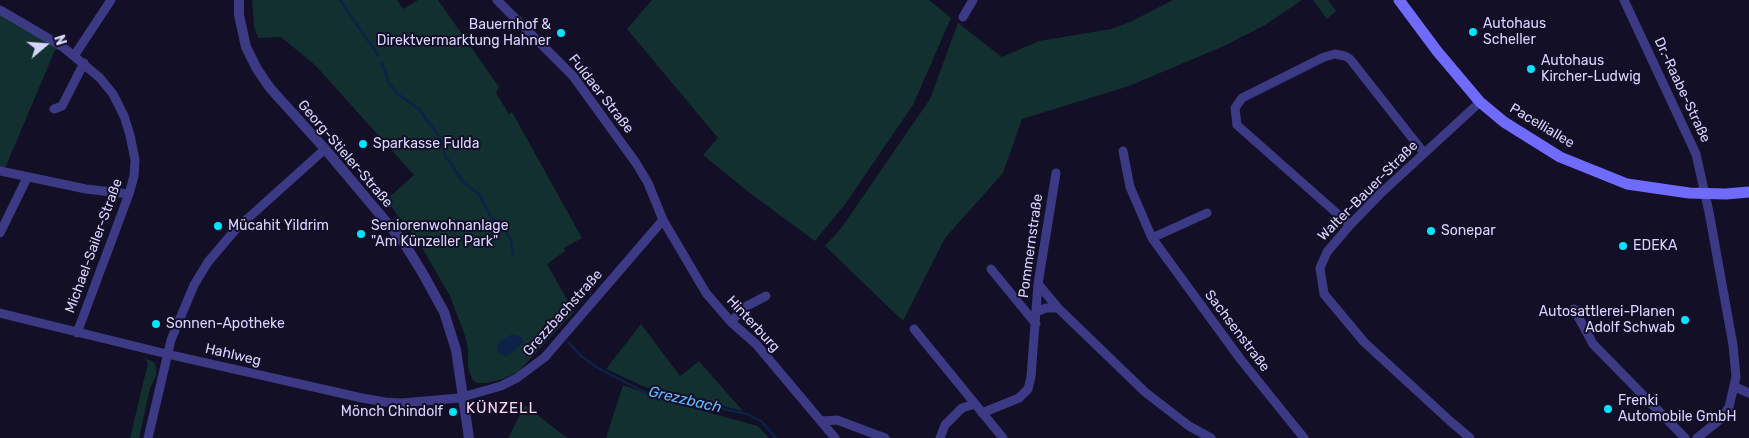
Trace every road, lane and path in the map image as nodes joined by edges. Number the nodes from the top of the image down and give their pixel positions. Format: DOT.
graph roads {
  1 [pos="111,0"];
  2 [pos="239,0"];
  3 [pos="497,0"];
  4 [pos="973,0"];
  5 [pos="1399,0"];
  6 [pos="1624,0"];
  7 [pos="0,10"];
  8 [pos="963,17"];
  9 [pos="74,56"];
  10 [pos="84,63"];
  11 [pos="1480,102"];
  12 [pos="54,109"];
  13 [pos="325,150"];
  14 [pos="1123,151"];
  15 [pos="1424,153"];
  16 [pos="0,171"];
  17 [pos="1056,173"];
  18 [pos="26,178"];
  19 [pos="1749,192"];
  20 [pos="130,194"];
  21 [pos="1706,194"];
  22 [pos="1206,213"];
  23 [pos="663,220"];
  24 [pos="1350,225"];
  25 [pos="0,233"];
  26 [pos="1152,238"];
  27 [pos="991,269"];
  28 [pos="1038,284"];
  29 [pos="766,296"];
  30 [pos="1058,308"];
  31 [pos="1574,309"];
  32 [pos="0,312"];
  33 [pos="1036,312"];
  34 [pos="731,322"];
  35 [pos="1036,324"];
  36 [pos="914,330"];
  37 [pos="77,333"];
  38 [pos="167,354"];
  39 [pos="1735,387"];
  40 [pos="1749,393"];
  41 [pos="464,397"];
  42 [pos="974,404"];
  43 [pos="982,413"];
  44 [pos="821,421"];
  45 [pos="148,438"];
  46 [pos="469,438"];
  47 [pos="835,438"];
  48 [pos="885,438"];
  49 [pos="940,438"];
  50 [pos="1003,438"];
  51 [pos="1211,438"];
  52 [pos="1304,438"];
  53 [pos="1470,438"];
  54 [pos="1686,438"];
  55 [pos="1697,438"];
  1 -- 9 [label="street"];
  2 -- 13 [label="street, Georg-Stieler-Straße"];
  3 -- 23 [label="street, Fuldaer Straße"];
  4 -- 8 [label="street"];
  5 -- 11 [label="main road, Pacelliallee"];
  6 -- 21 [label="street, Dr.-Raabe-Straße"];
  7 -- 9 [label="street, Michael-Sailer-Straße"];
  9 -- 10 [label="street, Michael-Sailer-Straße"];
  10 -- 12 [label="street"];
  10 -- 20 [label="street, Michael-Sailer-Straße"];
  11 -- 15 [label="street, Walter-Bauer-Straße"];
  11 -- 21 [label="main road, Pacelliallee"];
  13 -- 38 [label="street"];
  13 -- 41 [label="street, Georg-Stieler-Straße"];
  14 -- 26 [label="street, Sachsenstraße"];
  15 -- 24 [label="street, Walter-Bauer-Straße"];
  15 -- 24 [label="street"];
  16 -- 18 [label="street"];
  17 -- 28 [label="street, Pommernstraße"];
  18 -- 20 [label="street"];
  18 -- 25 [label="street"];
  19 -- 21 [label="main road, Pacelliallee"];
  20 -- 37 [label="street, Michael-Sailer-Straße"];
  21 -- 39 [label="street, Dr.-Raabe-Straße"];
  22 -- 26 [label="street"];
  23 -- 34 [label="street, Hinterburg"];
  23 -- 41 [label="street, Grezzbachstraße"];
  24 -- 53 [label="street, Walter-Bauer-Straße"];
  26 -- 52 [label="street, Sachsenstraße"];
  27 -- 35 [label="street, Pommernstraße"];
  28 -- 30 [label="street"];
  28 -- 33 [label="street, Pommernstraße"];
  29 -- 34 [label="street"];
  30 -- 33 [label="street"];
  30 -- 51 [label="street"];
  31 -- 54 [label="street"];
  32 -- 37 [label="street, Hahlweg"];
  33 -- 35 [label="street, Pommernstraße"];
  34 -- 44 [label="street, Hinterburg"];
  35 -- 43 [label="street, Pommernstraße"];
  36 -- 42 [label="street"];
  37 -- 38 [label="street, Hahlweg"];
  38 -- 41 [label="street, Hahlweg"];
  38 -- 45 [label="street"];
  39 -- 40 [label="street"];
  39 -- 55 [label="street, Dr.-Raabe-Straße"];
  41 -- 46 [label="street, Georg-Stieler-Straße"];
  42 -- 43 [label="street"];
  42 -- 49 [label="street"];
  43 -- 50 [label="street"];
  44 -- 47 [label="street, Hinterburg"];
  44 -- 48 [label="street"];
}
